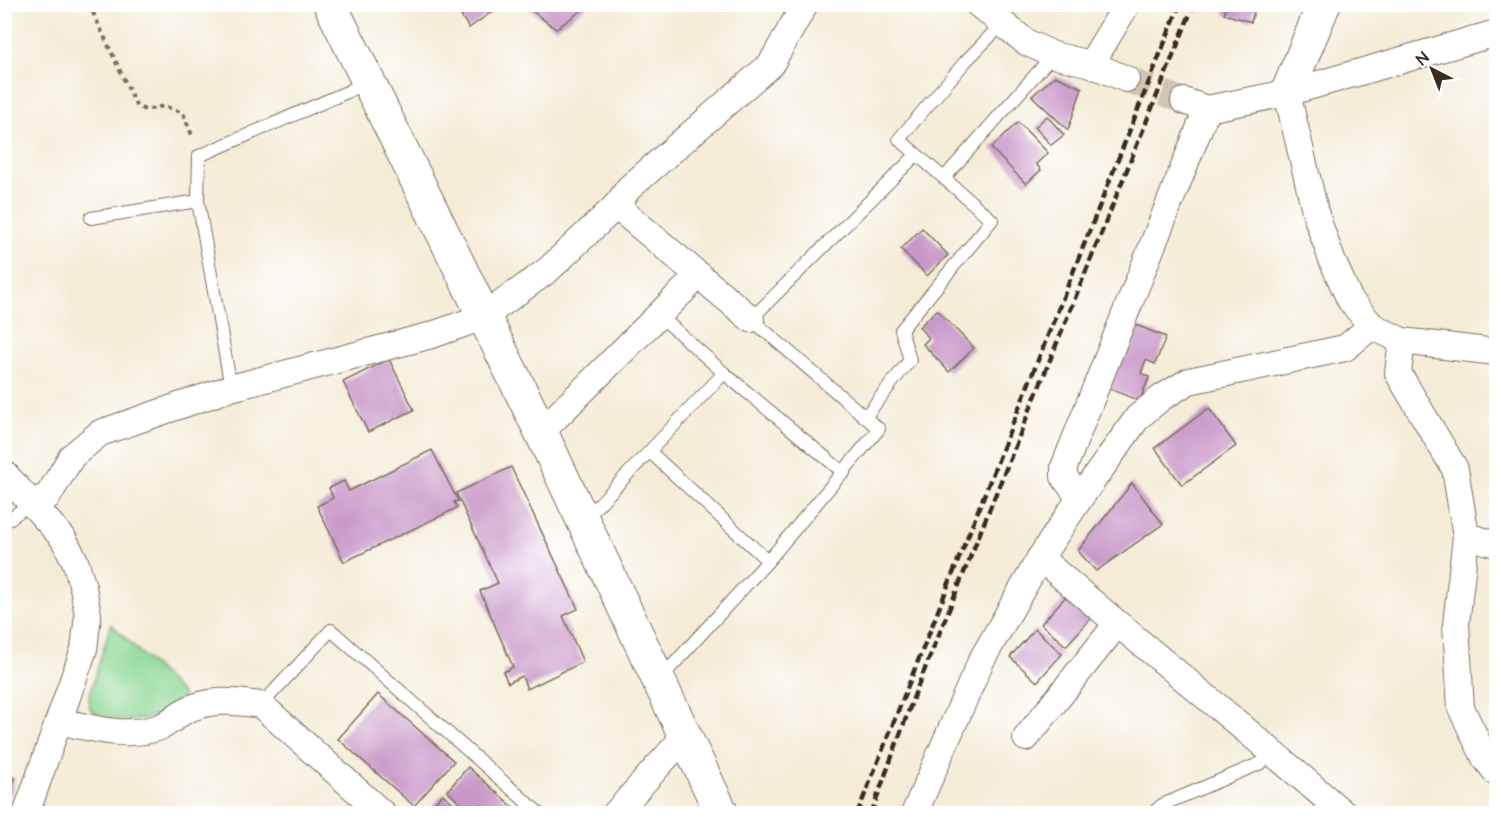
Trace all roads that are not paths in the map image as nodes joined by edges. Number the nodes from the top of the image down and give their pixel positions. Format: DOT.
graph roads {
  1 [pos="330,4"];
  2 [pos="805,4"];
  3 [pos="978,4"];
  4 [pos="1127,4"];
  5 [pos="1324,4"];
  6 [pos="1002,24"];
  7 [pos="1497,33"];
  8 [pos="1053,55"];
  9 [pos="1091,64"];
  10 [pos="1126,79"];
  11 [pos="368,80"];
  12 [pos="1287,93"];
  13 [pos="916,155"];
  14 [pos="944,178"];
  15 [pos="198,201"];
  16 [pos="616,206"];
  17 [pos="91,218"];
  18 [pos="699,275"];
  19 [pos="659,315"];
  20 [pos="483,317"];
  21 [pos="751,319"];
  22 [pos="1372,326"];
  23 [pos="1401,341"];
  24 [pos="1497,352"];
  25 [pos="724,373"];
  26 [pos="231,388"];
  27 [pos="865,417"];
  28 [pos="541,432"];
  29 [pos="650,452"];
  30 [pos="4,473"];
  31 [pos="844,473"];
  32 [pos="1080,498"];
  33 [pos="31,503"];
  34 [pos="583,522"];
  35 [pos="4,523"];
  36 [pos="1466,536"];
  37 [pos="1497,544"];
  38 [pos="1040,558"];
  39 [pos="768,561"];
  40 [pos="1117,624"];
  41 [pos="659,680"];
  42 [pos="261,705"];
  43 [pos="59,721"];
  44 [pos="686,735"];
  45 [pos="1026,738"];
  46 [pos="1274,752"];
  47 [pos="1497,772"];
  48 [pos="26,813"];
  49 [pos="383,813"];
  50 [pos="540,813"];
  51 [pos="615,813"];
  52 [pos="722,813"];
  53 [pos="914,813"];
  54 [pos="1153,813"];
  55 [pos="1344,813"];
  1 -- 11 [label="main road"];
  2 -- 16 [label="street"];
  3 -- 6 [label="street"];
  4 -- 9 [label="street"];
  5 -- 12 [label="main road"];
  6 -- 8 [label="street"];
  6 -- 13 [label="lane"];
  7 -- 12 [label="street"];
  8 -- 9 [label="street"];
  8 -- 14 [label="lane"];
  9 -- 10 [label="street"];
  11 -- 15 [label="lane"];
  11 -- 20 [label="main road"];
  12 -- 22 [label="street"];
  12 -- 32 [label="street"];
  13 -- 14 [label="lane"];
  13 -- 21 [label="lane"];
  14 -- 27 [label="lane"];
  15 -- 17 [label="lane"];
  15 -- 26 [label="lane"];
  16 -- 18 [label="street"];
  16 -- 20 [label="street"];
  18 -- 19 [label="street"];
  18 -- 21 [label="street"];
  19 -- 25 [label="lane"];
  19 -- 28 [label="street"];
  20 -- 26 [label="street"];
  20 -- 28 [label="main road"];
  21 -- 27 [label="lane"];
  22 -- 23 [label="street"];
  22 -- 32 [label="street"];
  23 -- 24 [label="street"];
  23 -- 36 [label="street"];
  25 -- 29 [label="lane"];
  25 -- 31 [label="lane"];
  26 -- 33 [label="street"];
  27 -- 31 [label="lane"];
  28 -- 34 [label="main road"];
  29 -- 34 [label="lane"];
  29 -- 39 [label="lane"];
  30 -- 33 [label="street"];
  31 -- 39 [label="lane"];
  32 -- 38 [label="street"];
  33 -- 35 [label="lane"];
  33 -- 43 [label="street"];
  34 -- 41 [label="main road"];
  36 -- 37 [label="street"];
  36 -- 47 [label="street"];
  38 -- 40 [label="street"];
  38 -- 53 [label="street"];
  39 -- 41 [label="lane"];
  40 -- 45 [label="street"];
  40 -- 46 [label="street"];
  41 -- 44 [label="main road"];
  42 -- 43 [label="street"];
  42 -- 49 [label="street"];
  42 -- 50 [label="lane"];
  43 -- 48 [label="street"];
  44 -- 51 [label="street"];
  44 -- 52 [label="main road"];
  46 -- 54 [label="lane"];
  46 -- 55 [label="street"];
}
